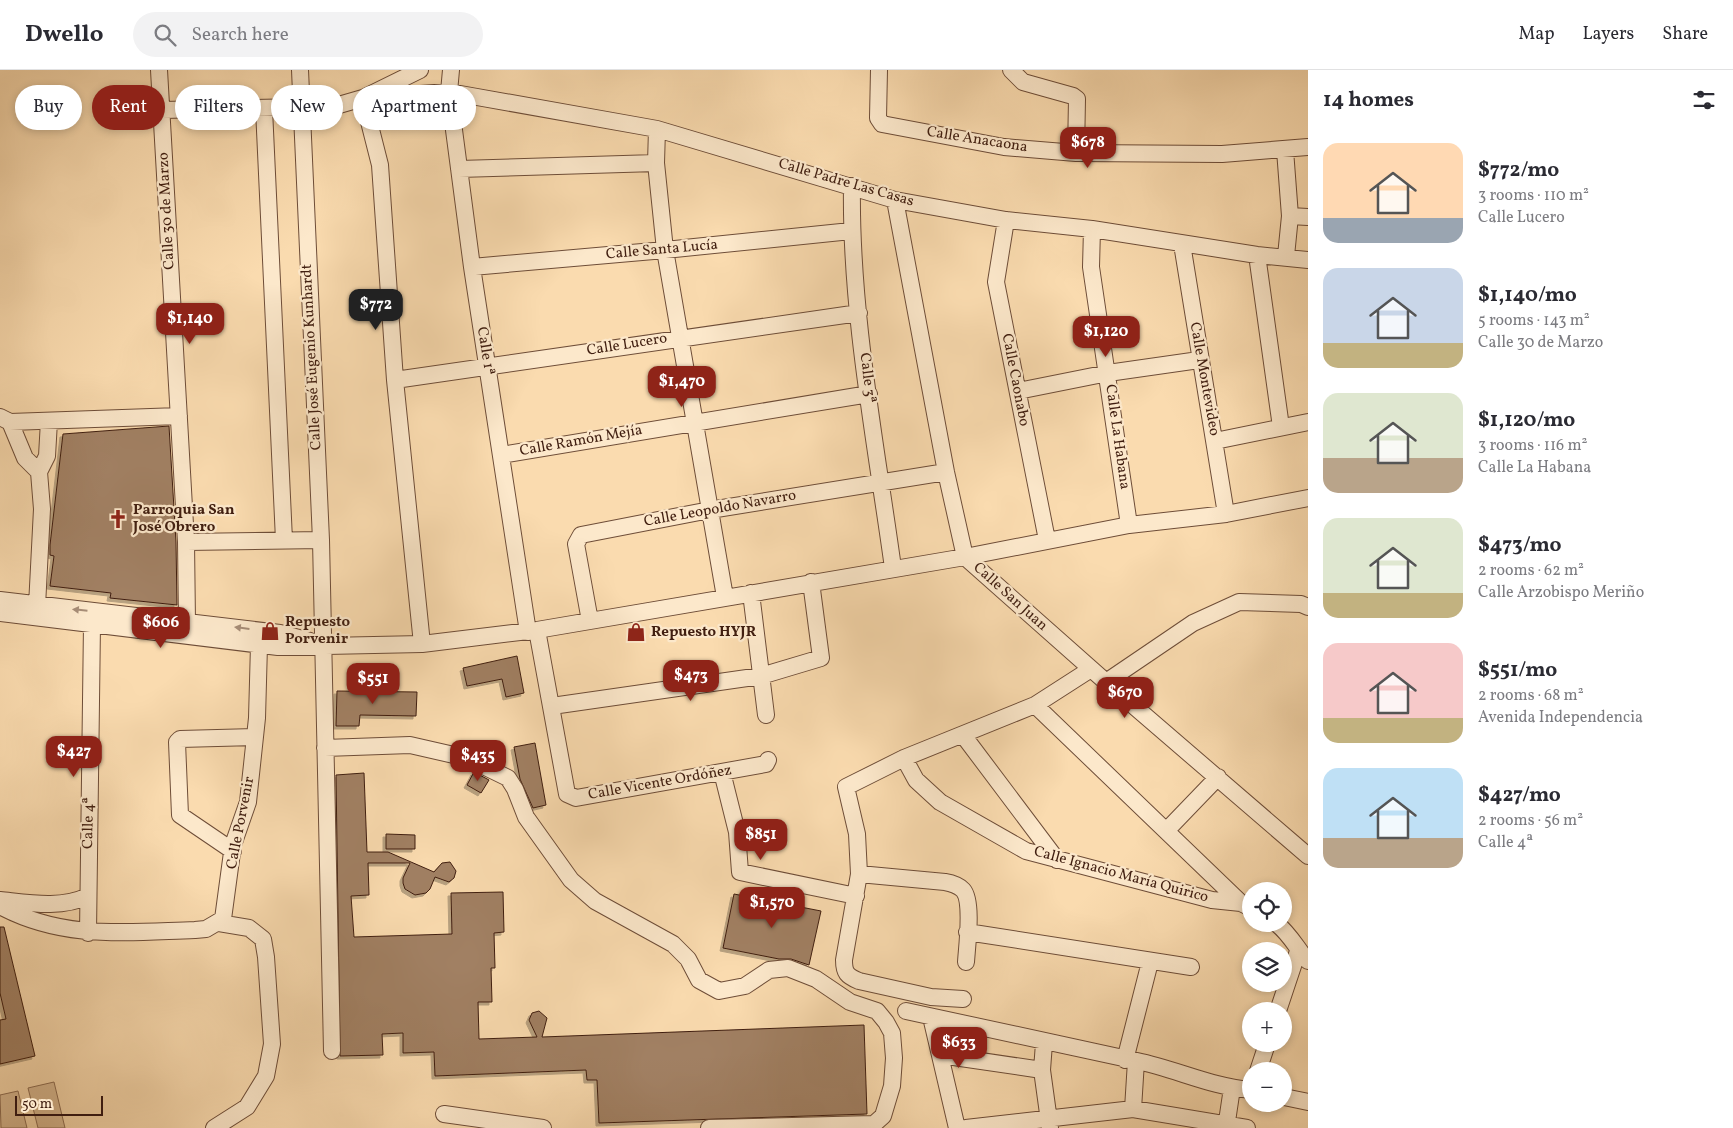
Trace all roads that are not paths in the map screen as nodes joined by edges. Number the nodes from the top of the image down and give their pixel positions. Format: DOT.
graph roads {
  1 [pos="159,70"];
  2 [pos="300,70"];
  3 [pos="420,70"];
  4 [pos="451,70"];
  5 [pos="879,70"];
  6 [pos="1011,70"];
  7 [pos="160,85"];
  8 [pos="300,85"];
  9 [pos="389,85"];
  10 [pos="450,85"];
  11 [pos="476,97"];
  12 [pos="264,109"];
  13 [pos="271,109"];
  14 [pos="165,110"];
  15 [pos="657,129"];
  16 [pos="163,130"];
  17 [pos="302,130"];
  18 [pos="371,130"];
  19 [pos="454,130"];
  20 [pos="1308,147"];
  21 [pos="1285,150"];
  22 [pos="1076,153"];
  23 [pos="656,162"];
  24 [pos="459,169"];
  25 [pos="852,186"];
  26 [pos="895,200"];
  27 [pos="1290,216"];
  28 [pos="1308,217"];
  29 [pos="1006,220"];
  30 [pos="1092,229"];
  31 [pos="851,230"];
  32 [pos="1182,244"];
  33 [pos="665,250"];
  34 [pos="1257,255"];
  35 [pos="1286,256"];
  36 [pos="1308,260"];
  37 [pos="472,267"];
  38 [pos="859,313"];
  39 [pos="681,337"];
  40 [pos="1199,360"];
  41 [pos="487,367"];
  42 [pos="1108,373"];
  43 [pos="395,380"];
  44 [pos="1018,391"];
  45 [pos="869,394"];
  46 [pos="179,416"];
  47 [pos="5,420"];
  48 [pos="50,421"];
  49 [pos="696,422"];
  50 [pos="1308,422"];
  51 [pos="1281,427"];
  52 [pos="1215,441"];
  53 [pos="501,455"];
  54 [pos="40,472"];
  55 [pos="946,472"];
  56 [pos="881,481"];
  57 [pos="1308,498"];
  58 [pos="710,510"];
  59 [pos="1226,514"];
  60 [pos="1129,525"];
  61 [pos="284,540"];
  62 [pos="321,540"];
  63 [pos="1046,540"];
  64 [pos="186,542"];
  65 [pos="965,557"];
  66 [pos="893,568"];
  67 [pos="811,582"];
  68 [pos="751,593"];
  69 [pos="725,597"];
  70 [pos="0,600"];
  71 [pos="37,606"];
  72 [pos="1308,607"];
  73 [pos="0,613"];
  74 [pos="590,621"];
  75 [pos="187,622"];
  76 [pos="92,624"];
  77 [pos="533,631"];
  78 [pos="324,644"];
  79 [pos="422,644"];
  80 [pos="259,646"];
  81 [pos="1092,669"];
  82 [pos="761,676"];
  83 [pos="1106,682"];
  84 [pos="1035,704"];
  85 [pos="552,706"];
  86 [pos="766,715"];
  87 [pos="963,734"];
  88 [pos="255,737"];
  89 [pos="325,748"];
  90 [pos="904,758"];
  91 [pos="768,760"];
  92 [pos="722,772"];
  93 [pos="1218,776"];
  94 [pos="1167,830"];
  95 [pos="233,850"];
  96 [pos="1308,856"];
  97 [pos="1056,860"];
  98 [pos="859,874"];
  99 [pos="88,896"];
  100 [pos="856,896"];
  101 [pos="0,900"];
  102 [pos="1242,902"];
  103 [pos="1242,905"];
  104 [pos="0,906"];
  105 [pos="219,923"];
  106 [pos="968,932"];
  107 [pos="1287,932"];
  108 [pos="88,933"];
  109 [pos="1303,956"];
  110 [pos="966,962"];
  111 [pos="1150,962"];
  112 [pos="1191,968"];
  113 [pos="963,999"];
  114 [pos="1282,1002"];
  115 [pos="906,1011"];
  116 [pos="931,1017"];
  117 [pos="1044,1043"];
  118 [pos="332,1050"];
  119 [pos="940,1055"];
  120 [pos="1130,1060"];
  121 [pos="1042,1070"];
  122 [pos="1232,1088"];
  123 [pos="1242,1089"];
  124 [pos="1292,1099"];
  125 [pos="1308,1102"];
  126 [pos="1137,1110"];
  127 [pos="444,1114"];
  128 [pos="1048,1123"];
  129 [pos="1226,1127"];
  130 [pos="214,1128"];
  131 [pos="543,1128"];
  132 [pos="709,1128"];
  133 [pos="957,1128"];
  134 [pos="966,1128"];
  135 [pos="1146,1128"];
  136 [pos="1246,1128"];
  1 -- 7 [label="street, Calle 30 de Marzo"];
  2 -- 8 [label="street, Calle José Eugenio Kunhardt"];
  3 -- 9 [label="street"];
  4 -- 10 [label="street, Calle 1ª"];
  5 -- 22 [label="street, Calle Anacaona"];
  6 -- 22 [label="street"];
  11 -- 15 [label="street, Calle Padre Las Casas"];
  12 -- 13 [label="street"];
  12 -- 14 [label="street"];
  12 -- 61 [label="street"];
  15 -- 23 [label="street"];
  15 -- 25 [label="street, Calle Padre Las Casas"];
  16 -- 46 [label="street, Calle 30 de Marzo"];
  17 -- 62 [label="street, Calle José Eugenio Kunhardt"];
  18 -- 43 [label="street"];
  19 -- 24 [label="street, Calle 1ª"];
  20 -- 21 [label="street, Calle Anacaona"];
  21 -- 22 [label="street, Calle Anacaona"];
  21 -- 27 [label="street"];
  23 -- 24 [label="street"];
  23 -- 33 [label="street"];
  24 -- 37 [label="street, Calle 1ª"];
  25 -- 26 [label="street, Calle Padre Las Casas"];
  25 -- 31 [label="street, Calle 3ª"];
  26 -- 29 [label="street, Calle Padre Las Casas"];
  26 -- 55 [label="street, Calle San Juan"];
  27 -- 28 [label="street"];
  27 -- 35 [label="street"];
  29 -- 30 [label="street, Calle Padre Las Casas"];
  29 -- 44 [label="street, Calle Caonabo"];
  30 -- 32 [label="street, Calle Padre Las Casas"];
  30 -- 42 [label="street, Calle La Habana"];
  31 -- 33 [label="street, Calle Santa Lucía"];
  31 -- 38 [label="street, Calle 3ª"];
  32 -- 34 [label="street, Calle Padre Las Casas"];
  32 -- 40 [label="street, Calle Montevideo"];
  33 -- 37 [label="street, Calle Santa Lucía"];
  33 -- 39 [label="street"];
  34 -- 35 [label="street, Calle Padre Las Casas"];
  34 -- 51 [label="street"];
  35 -- 36 [label="street, Calle Padre Las Casas"];
  37 -- 41 [label="street, Calle 1ª"];
  38 -- 39 [label="street, Calle Lucero"];
  38 -- 45 [label="street, Calle 3ª"];
  39 -- 41 [label="street, Calle Lucero"];
  39 -- 49 [label="street"];
  40 -- 42 [label="street"];
  40 -- 52 [label="street, Calle Montevideo"];
  41 -- 43 [label="street, Calle Lucero"];
  41 -- 53 [label="street, Calle 1ª"];
  42 -- 44 [label="street"];
  42 -- 60 [label="street, Calle La Habana"];
  43 -- 79 [label="street"];
  44 -- 63 [label="street, Calle Caonabo"];
  45 -- 49 [label="street, Calle Ramón Mejía"];
  45 -- 56 [label="street, Calle 3ª"];
  46 -- 48 [label="street"];
  46 -- 64 [label="street, Calle 30 de Marzo"];
  47 -- 48 [label="street"];
  47 -- 54 [label="street"];
  48 -- 54 [label="street"];
  49 -- 53 [label="street, Calle Ramón Mejía"];
  49 -- 58 [label="street"];
  50 -- 51 [label="street"];
  51 -- 52 [label="street"];
  52 -- 59 [label="street, Calle Montevideo"];
  53 -- 77 [label="street, Calle 1ª"];
  54 -- 71 [label="street"];
  55 -- 56 [label="street, Calle Leopoldo Navarro"];
  55 -- 65 [label="street, Calle San Juan"];
  56 -- 58 [label="street, Calle Leopoldo Navarro"];
  56 -- 66 [label="street, Calle 3ª"];
  57 -- 59 [label="street"];
  58 -- 69 [label="street"];
  58 -- 74 [label="street, Calle Leopoldo Navarro"];
  59 -- 60 [label="street"];
  60 -- 63 [label="street"];
  61 -- 62 [label="street"];
  61 -- 64 [label="street"];
  62 -- 78 [label="street, Calle José Eugenio Kunhardt"];
  63 -- 65 [label="street"];
  64 -- 75 [label="street, Calle 30 de Marzo"];
  65 -- 66 [label="street"];
  65 -- 81 [label="street, Calle San Juan"];
  66 -- 67 [label="street"];
  67 -- 68 [label="street"];
  67 -- 82 [label="street"];
  68 -- 69 [label="street"];
  68 -- 82 [label="street"];
  69 -- 74 [label="street"];
  70 -- 71 [label="street"];
  75 -- 71 [label="street, one-way"];
  72 -- 83 [label="street"];
  73 -- 76 [label="street"];
  74 -- 77 [label="street"];
  78 -- 75 [label="street, one-way"];
  76 -- 80 [label="street"];
  76 -- 99 [label="street, Calle 4ª"];
  77 -- 79 [label="street"];
  77 -- 85 [label="street, Calle Vicente Ordóñez"];
  78 -- 79 [label="street"];
  78 -- 80 [label="street"];
  78 -- 89 [label="street, Calle José Eugenio Kunhardt"];
  80 -- 88 [label="street, Calle Porvenir"];
  81 -- 83 [label="street, Calle San Juan"];
  81 -- 84 [label="street"];
  82 -- 85 [label="street"];
  82 -- 86 [label="street"];
  83 -- 93 [label="street, Calle San Juan"];
  84 -- 87 [label="street"];
  84 -- 94 [label="street"];
  85 -- 92 [label="street, Calle Vicente Ordóñez"];
  87 -- 90 [label="street"];
  87 -- 97 [label="street"];
  88 -- 95 [label="street, Calle Porvenir"];
  88 -- 95 [label="street"];
  89 -- 118 [label="street, Calle José Eugenio Kunhardt"];
  89 -- 132 [label="street"];
  90 -- 97 [label="street, Calle Ignacio María Quirico"];
  90 -- 98 [label="street"];
  91 -- 92 [label="street, Calle Vicente Ordóñez"];
  92 -- 100 [label="street"];
  93 -- 94 [label="street"];
  93 -- 96 [label="street, Calle San Juan"];
  94 -- 102 [label="street"];
  95 -- 105 [label="street, Calle Porvenir"];
  97 -- 103 [label="street, Calle Ignacio María Quirico"];
  98 -- 100 [label="street"];
  98 -- 106 [label="street"];
  99 -- 101 [label="street"];
  99 -- 108 [label="street, Calle 4ª"];
  100 -- 113 [label="street"];
  104 -- 108 [label="street"];
  105 -- 108 [label="street"];
  105 -- 130 [label="street"];
  106 -- 110 [label="street"];
  106 -- 111 [label="street"];
  107 -- 109 [label="street"];
  109 -- 114 [label="street"];
  111 -- 112 [label="street"];
  111 -- 120 [label="street"];
  115 -- 116 [label="street"];
  116 -- 117 [label="street"];
  116 -- 119 [label="street"];
  117 -- 120 [label="street"];
  117 -- 121 [label="street"];
  119 -- 121 [label="street"];
  119 -- 133 [label="street"];
  120 -- 122 [label="street"];
  120 -- 126 [label="street"];
  121 -- 128 [label="street"];
  122 -- 123 [label="street"];
  122 -- 129 [label="street"];
  124 -- 125 [label="street"];
  126 -- 128 [label="street"];
  126 -- 129 [label="street"];
  126 -- 135 [label="street"];
  127 -- 131 [label="street"];
  128 -- 134 [label="street"];
  129 -- 136 [label="street"];
}
